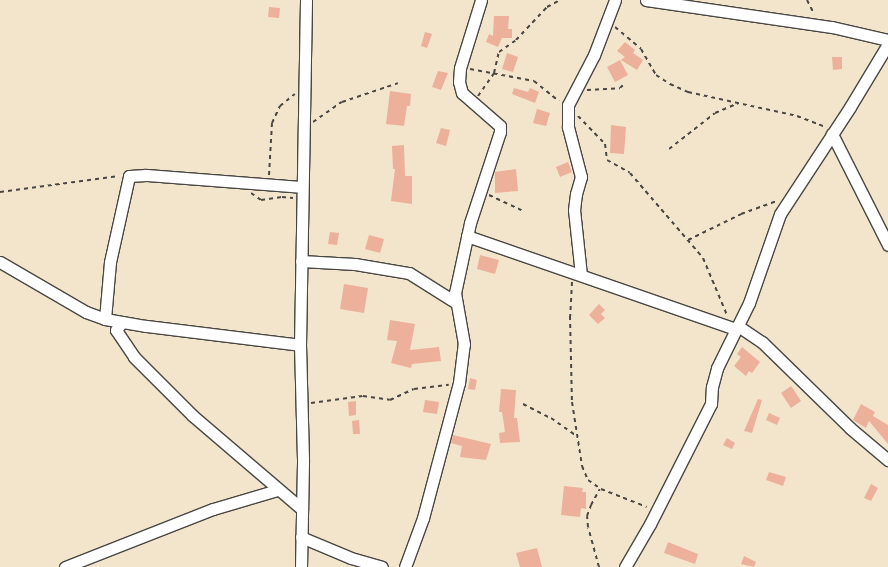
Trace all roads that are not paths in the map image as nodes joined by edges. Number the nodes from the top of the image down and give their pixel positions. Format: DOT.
graph roads {
  1 [pos="306,0"];
  2 [pos="481,0"];
  3 [pos="615,0"];
  4 [pos="646,0"];
  5 [pos="888,42"];
  6 [pos="833,132"];
  7 [pos="302,187"];
  8 [pos="467,236"];
  9 [pos="888,245"];
  10 [pos="301,261"];
  11 [pos="0,262"];
  12 [pos="577,273"];
  13 [pos="456,302"];
  14 [pos="105,319"];
  15 [pos="122,322"];
  16 [pos="734,326"];
  17 [pos="300,345"];
  18 [pos="888,460"];
  19 [pos="277,490"];
  20 [pos="302,509"];
  21 [pos="301,537"];
  22 [pos="65,567"];
  23 [pos="301,567"];
  24 [pos="382,567"];
  25 [pos="404,567"];
  26 [pos="625,567"];
  1 -- 7 [label="street"];
  2 -- 8 [label="street"];
  3 -- 12 [label="street"];
  4 -- 5 [label="street"];
  5 -- 6 [label="street"];
  6 -- 9 [label="street"];
  6 -- 16 [label="street"];
  7 -- 10 [label="street"];
  7 -- 14 [label="street"];
  8 -- 12 [label="street"];
  8 -- 13 [label="street"];
  10 -- 13 [label="street"];
  10 -- 17 [label="street"];
  11 -- 14 [label="street"];
  12 -- 16 [label="street"];
  13 -- 25 [label="street"];
  14 -- 15 [label="street"];
  15 -- 17 [label="street"];
  15 -- 19 [label="street"];
  16 -- 18 [label="street"];
  16 -- 26 [label="street"];
  17 -- 20 [label="street"];
  19 -- 20 [label="street"];
  19 -- 22 [label="street"];
  20 -- 21 [label="street"];
  21 -- 23 [label="street"];
  21 -- 24 [label="street"];
}
